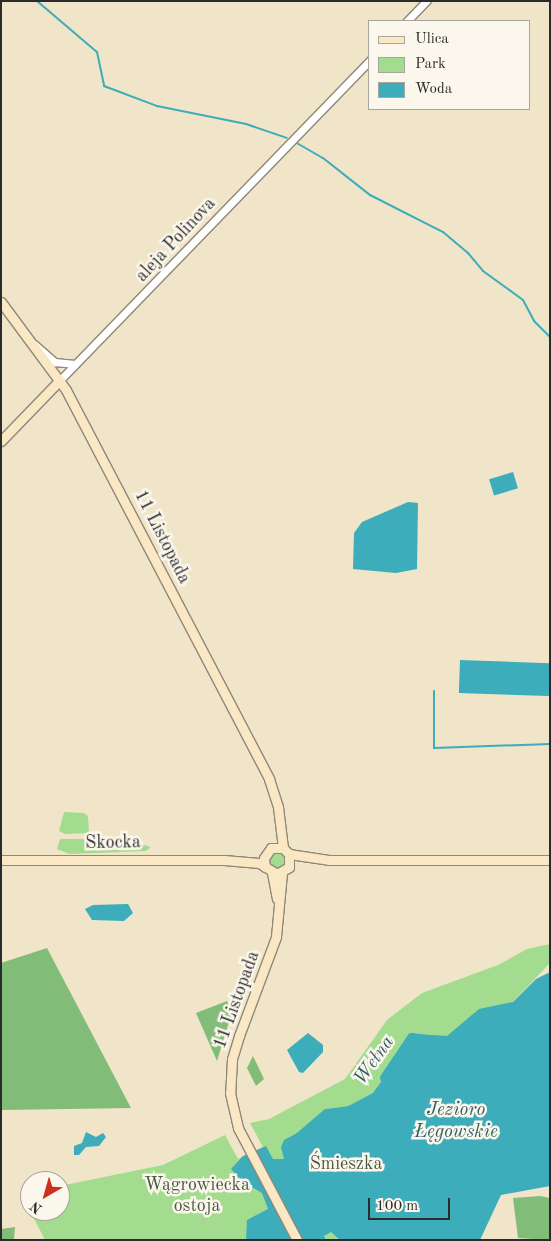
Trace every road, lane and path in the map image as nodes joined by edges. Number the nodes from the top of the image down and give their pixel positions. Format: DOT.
graph roads {
  1 [pos="426,1"];
  2 [pos="408,20"];
  3 [pos="368,62"];
  4 [pos="1,302"];
  5 [pos="34,344"];
  6 [pos="78,363"];
  7 [pos="60,380"];
  8 [pos="1,442"];
  9 [pos="276,798"];
  10 [pos="268,851"];
  11 [pos="286,851"];
  12 [pos="1,860"];
  13 [pos="224,860"];
  14 [pos="329,860"];
  15 [pos="550,860"];
  16 [pos="277,870"];
  17 [pos="297,1240"];
  1 -- 2 [label="street"];
  3 -- 6 [label="street, aleja Polinova"];
  4 -- 5 [label="main road, 11 Listopada"];
  5 -- 6 [label="street"];
  5 -- 7 [label="main road, 11 Listopada"];
  6 -- 7 [label="street, aleja Polinova"];
  7 -- 8 [label="main road"];
  7 -- 9 [label="main road, 11 Listopada"];
  9 -- 10 [label="main road"];
  9 -- 11 [label="main road, 11 Listopada"];
  10 -- 11 [label="main road, Skocka"];
  10 -- 13 [label="main road, Skocka"];
  10 -- 16 [label="main road"];
  11 -- 14 [label="main road, Skocka"];
  11 -- 16 [label="main road, 11 Listopada"];
  12 -- 13 [label="main road, Skocka"];
  13 -- 16 [label="main road, Skocka"];
  14 -- 15 [label="main road, Skocka"];
  14 -- 16 [label="main road, Skocka"];
  16 -- 17 [label="main road, 11 Listopada"];
}
